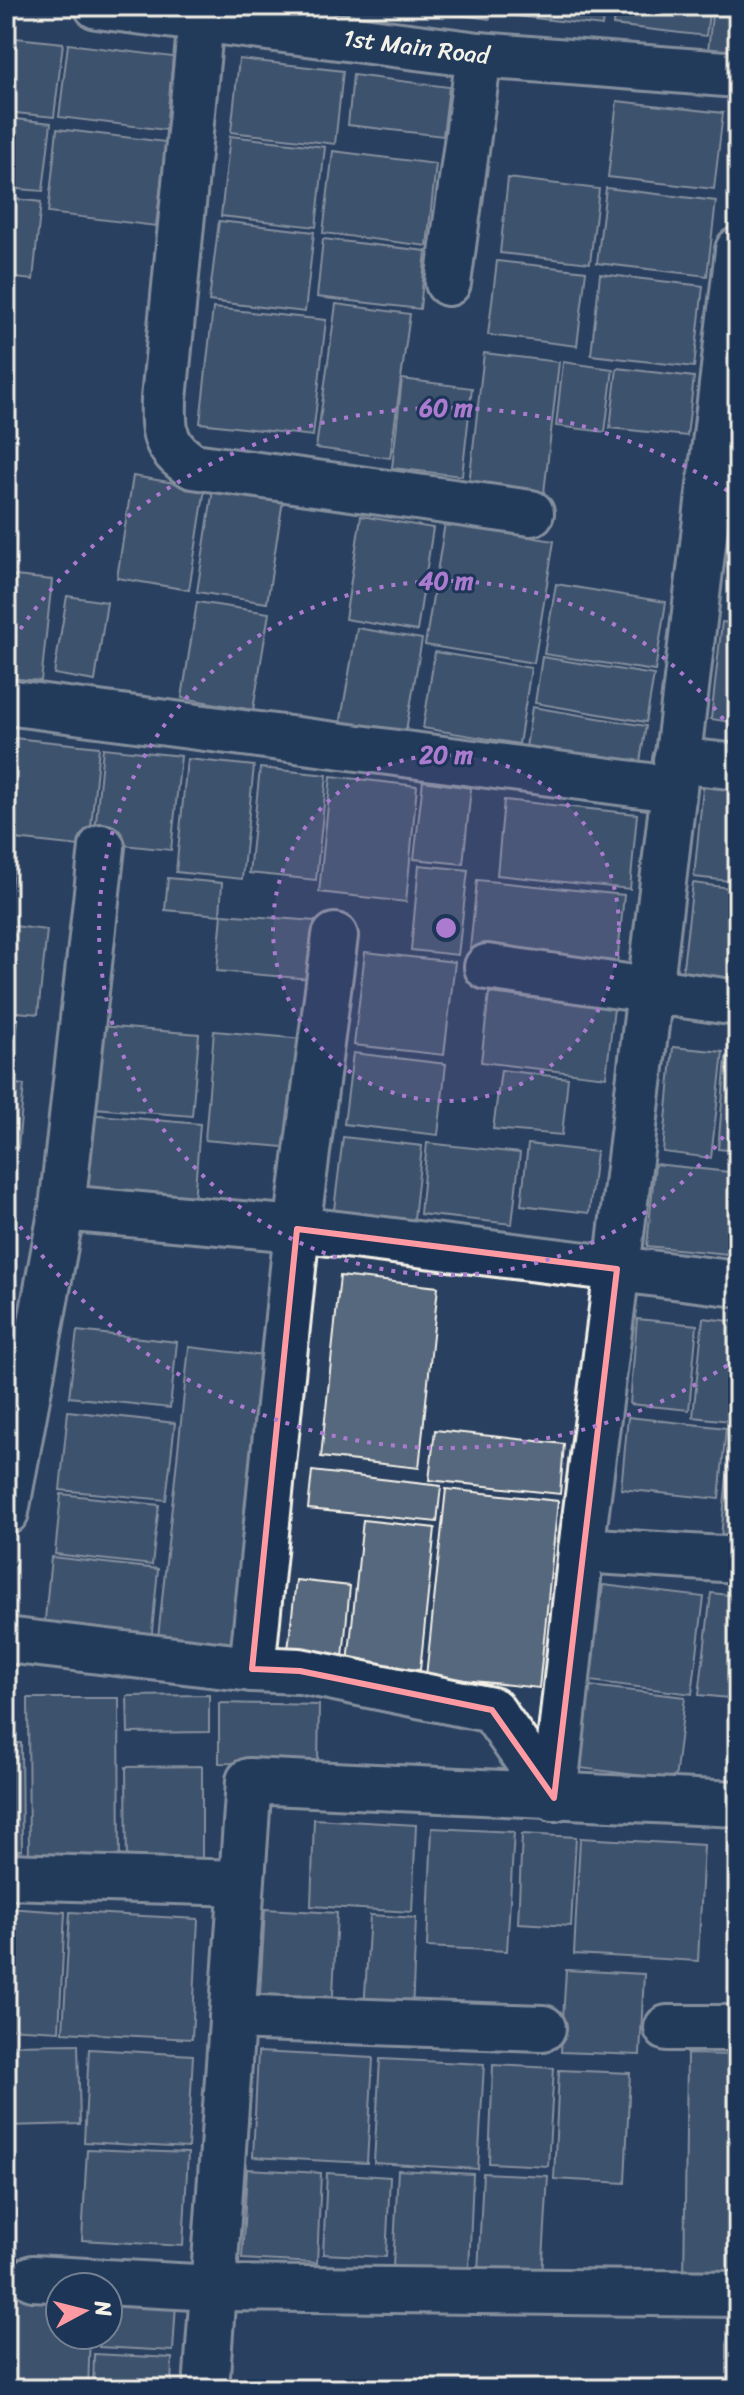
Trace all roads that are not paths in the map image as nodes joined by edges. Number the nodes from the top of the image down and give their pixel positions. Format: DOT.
graph roads {
  1 [pos="97,6"];
  2 [pos="201,20"];
  3 [pos="479,55"];
  4 [pos="738,75"];
  5 [pos="738,250"];
  6 [pos="448,283"];
  7 [pos="724,479"];
  8 [pos="531,513"];
  9 [pos="6,702"];
  10 [pos="738,767"];
  11 [pos="674,774"];
  12 [pos="102,847"];
  13 [pos="335,936"];
  14 [pos="487,967"];
  15 [pos="648,990"];
  16 [pos="738,1003"];
  17 [pos="62,1208"];
  18 [pos="297,1229"];
  19 [pos="617,1269"];
  20 [pos="738,1284"];
  21 [pos="6,1512"];
  22 [pos="581,1550"];
  23 [pos="738,1560"];
  24 [pos="6,1640"];
  25 [pos="252,1669"];
  26 [pos="554,1798"];
  27 [pos="738,1804"];
  28 [pos="6,1876"];
  29 [pos="241,1883"];
  30 [pos="232,2017"];
  31 [pos="543,2028"];
  32 [pos="667,2028"];
  33 [pos="738,2028"];
  34 [pos="33,2278"];
  35 [pos="213,2288"];
  36 [pos="738,2294"];
  37 [pos="206,2389"];
  1 -- 2 [label="street, 1st Main Road"];
  2 -- 3 [label="street, 1st Main Road"];
  2 -- 8 [label="street"];
  3 -- 4 [label="street, 1st Main Road"];
  3 -- 6 [label="street"];
  5 -- 7 [label="street"];
  7 -- 11 [label="street"];
  9 -- 11 [label="street"];
  10 -- 11 [label="street"];
  11 -- 15 [label="street"];
  12 -- 17 [label="street"];
  13 -- 18 [label="street"];
  14 -- 15 [label="street"];
  15 -- 16 [label="street"];
  15 -- 19 [label="street"];
  17 -- 18 [label="street"];
  17 -- 21 [label="street"];
  18 -- 19 [label="street"];
  18 -- 25 [label="street"];
  19 -- 20 [label="street"];
  19 -- 22 [label="street"];
  22 -- 23 [label="street"];
  22 -- 26 [label="street"];
  24 -- 25 [label="street"];
  25 -- 26 [label="street"];
  26 -- 27 [label="street"];
  26 -- 29 [label="street"];
  28 -- 29 [label="street"];
  29 -- 30 [label="street"];
  30 -- 31 [label="street"];
  30 -- 35 [label="street"];
  32 -- 33 [label="street"];
  34 -- 35 [label="street"];
  35 -- 36 [label="street"];
  35 -- 37 [label="street"];
}
